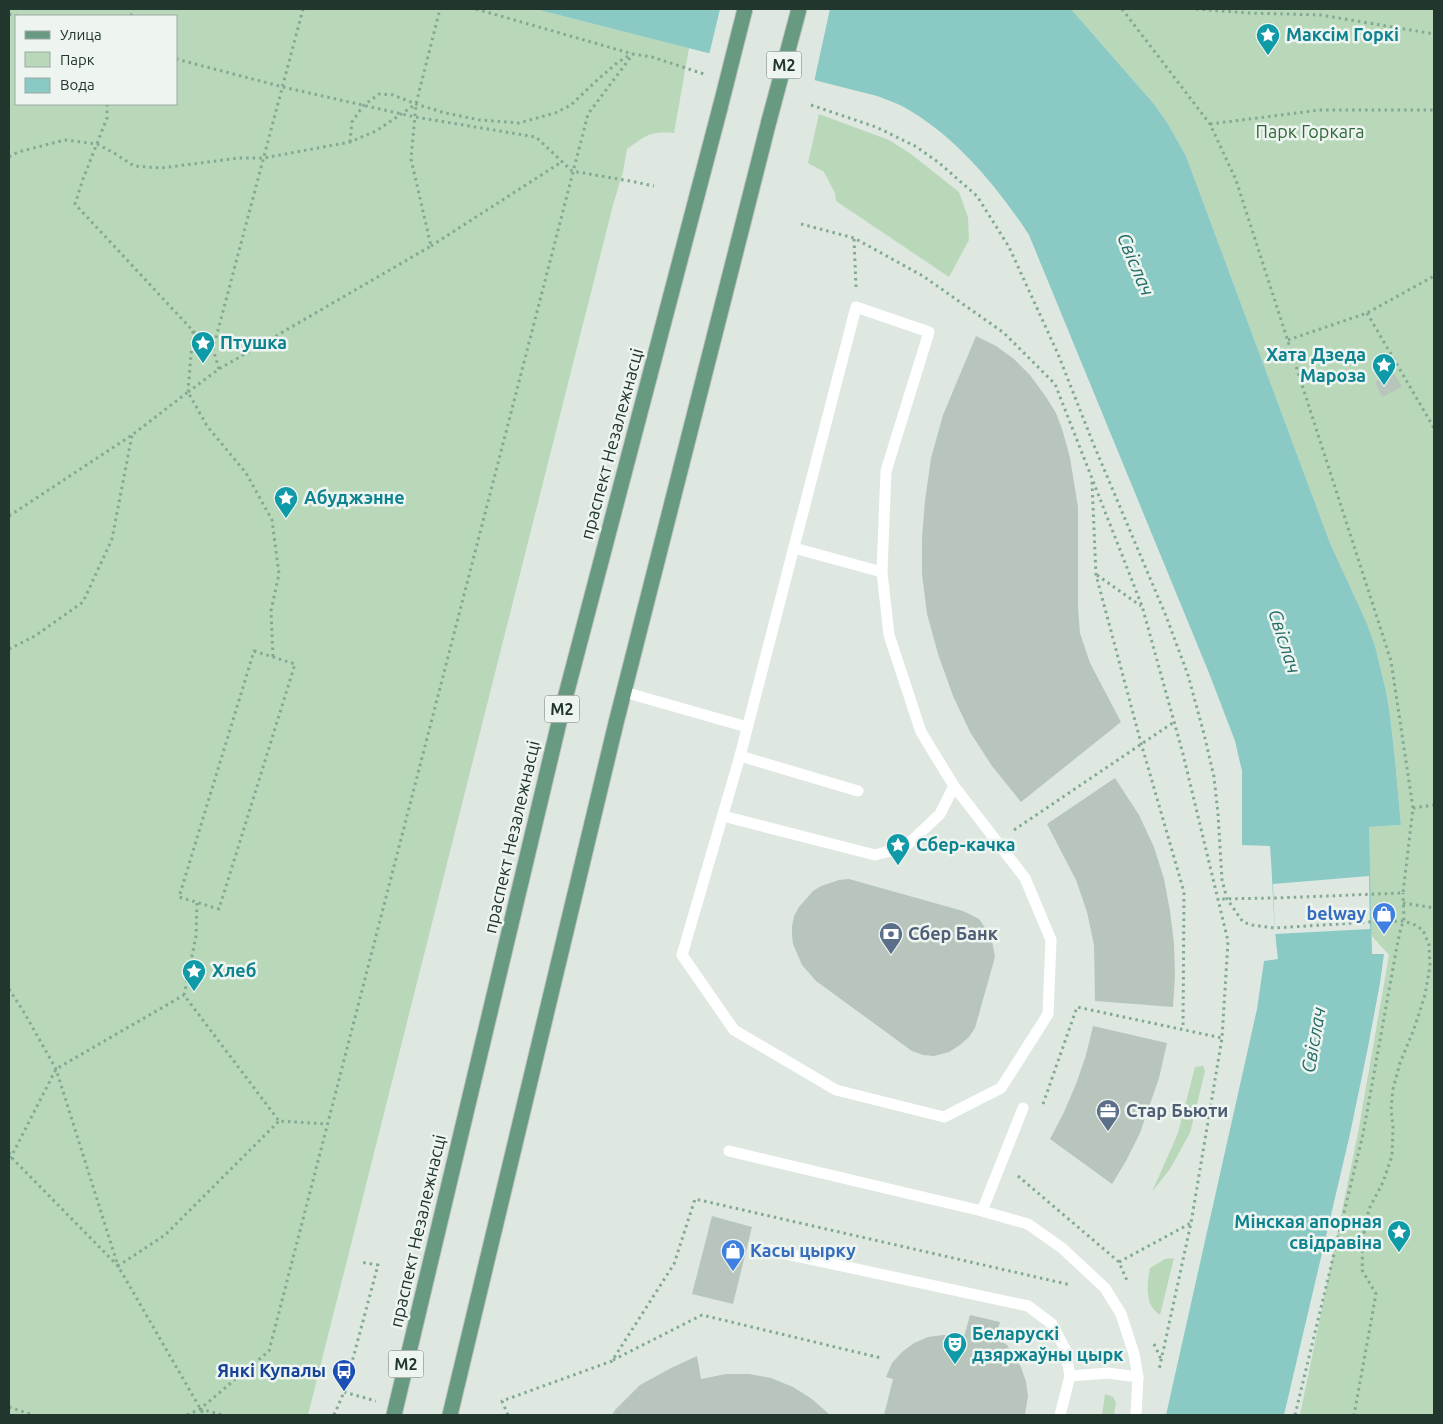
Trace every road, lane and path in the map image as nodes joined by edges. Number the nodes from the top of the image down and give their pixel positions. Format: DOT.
graph roads {
  1 [pos="303,9"];
  2 [pos="440,9"];
  3 [pos="476,9"];
  4 [pos="746,9"];
  5 [pos="798,9"];
  6 [pos="1122,9"];
  7 [pos="1196,9"];
  8 [pos="1434,34"];
  9 [pos="633,54"];
  10 [pos="178,60"];
  11 [pos="704,74"];
  12 [pos="282,87"];
  13 [pos="416,104"];
  14 [pos="107,105"];
  15 [pos="810,105"];
  16 [pos="363,106"];
  17 [pos="1434,110"];
  18 [pos="402,115"];
  19 [pos="415,117"];
  20 [pos="1210,124"];
  21 [pos="350,142"];
  22 [pos="97,144"];
  23 [pos="9,157"];
  24 [pos="264,158"];
  25 [pos="563,162"];
  26 [pos="572,171"];
  27 [pos="654,186"];
  28 [pos="801,224"];
  29 [pos="854,238"];
  30 [pos="431,246"];
  31 [pos="1434,276"];
  32 [pos="856,307"];
  33 [pos="1367,314"];
  34 [pos="193,331"];
  35 [pos="1288,340"];
  36 [pos="213,349"];
  37 [pos="219,369"];
  38 [pos="188,392"];
  39 [pos="1434,428"];
  40 [pos="132,435"];
  41 [pos="1092,478"];
  42 [pos="9,516"];
  43 [pos="794,548"];
  44 [pos="882,572"];
  45 [pos="1096,575"];
  46 [pos="1142,606"];
  47 [pos="9,649"];
  48 [pos="273,657"];
  49 [pos="624,692"];
  50 [pos="1174,722"];
  51 [pos="747,727"];
  52 [pos="1141,743"];
  53 [pos="740,756"];
  54 [pos="954,786"];
  55 [pos="858,791"];
  56 [pos="1434,805"];
  57 [pos="1413,808"];
  58 [pos="723,816"];
  59 [pos="997,841"];
  60 [pos="1402,893"];
  61 [pos="1218,899"];
  62 [pos="1226,899"];
  63 [pos="1403,902"];
  64 [pos="197,903"];
  65 [pos="1434,908"];
  66 [pos="1404,921"];
  67 [pos="9,989"];
  68 [pos="184,995"];
  69 [pos="1184,1029"];
  70 [pos="1222,1038"];
  71 [pos="56,1069"];
  72 [pos="1023,1108"];
  73 [pos="1041,1111"];
  74 [pos="279,1121"];
  75 [pos="327,1124"];
  76 [pos="729,1151"];
  77 [pos="9,1152"];
  78 [pos="10,1157"];
  79 [pos="1021,1168"];
  80 [pos="695,1199"];
  81 [pos="982,1210"];
  82 [pos="1191,1223"];
  83 [pos="768,1250"];
  84 [pos="360,1262"];
  85 [pos="1120,1262"];
  86 [pos="118,1266"];
  87 [pos="1131,1289"];
  88 [pos="1154,1342"];
  89 [pos="881,1358"];
  90 [pos="612,1361"];
  91 [pos="1070,1376"];
  92 [pos="1138,1377"];
  93 [pos="344,1392"];
  94 [pos="9,1407"];
  95 [pos="200,1408"];
  96 [pos="395,1411"];
  97 [pos="32,1415"];
  98 [pos="187,1415"];
  99 [pos="204,1415"];
  100 [pos="223,1415"];
  101 [pos="334,1415"];
  102 [pos="450,1415"];
  103 [pos="508,1415"];
  104 [pos="1060,1415"];
  105 [pos="1136,1415"];
  106 [pos="1295,1415"];
  107 [pos="1354,1415"];
  1 -- 12 [label="path"];
  2 -- 13 [label="path"];
  3 -- 9 [label="path"];
  4 -- 96 [label="main road, праспект Незалежнасці / М2, bridge"];
  5 -- 49 [label="main road, М2, bridge"];
  6 -- 20 [label="path"];
  7 -- 8 [label="path"];
  9 -- 11 [label="path"];
  9 -- 13 [label="path"];
  9 -- 26 [label="path"];
  10 -- 12 [label="path"];
  12 -- 16 [label="path"];
  12 -- 24 [label="path"];
  13 -- 16 [label="path"];
  13 -- 18 [label="path"];
  13 -- 19 [label="path"];
  14 -- 22 [label="path"];
  15 -- 62 [label="path"];
  16 -- 18 [label="path"];
  16 -- 21 [label="path"];
  17 -- 20 [label="path"];
  18 -- 19 [label="path"];
  18 -- 21 [label="path"];
  19 -- 25 [label="path"];
  19 -- 30 [label="path"];
  20 -- 35 [label="path"];
  21 -- 24 [label="path"];
  22 -- 23 [label="path"];
  22 -- 24 [label="path"];
  22 -- 34 [label="path"];
  24 -- 36 [label="path"];
  25 -- 26 [label="path"];
  25 -- 30 [label="path"];
  26 -- 27 [label="path"];
  26 -- 75 [label="path"];
  28 -- 29 [label="path"];
  29 -- 32 [label="path"];
  29 -- 41 [label="path"];
  30 -- 37 [label="path"];
  31 -- 33 [label="path"];
  32 -- 43 [label="lane"];
  32 -- 44 [label="lane"];
  33 -- 35 [label="path"];
  33 -- 39 [label="path"];
  34 -- 36 [label="path"];
  34 -- 38 [label="path"];
  35 -- 57 [label="path"];
  36 -- 37 [label="path"];
  37 -- 38 [label="path"];
  38 -- 40 [label="path"];
  38 -- 48 [label="path"];
  40 -- 42 [label="path"];
  40 -- 47 [label="path"];
  41 -- 45 [label="path"];
  41 -- 46 [label="path"];
  43 -- 44 [label="lane"];
  43 -- 51 [label="lane"];
  44 -- 54 [label="lane"];
  45 -- 46 [label="path"];
  45 -- 52 [label="path"];
  46 -- 50 [label="path"];
  48 -- 64 [label="path"];
  48 -- 64 [label="path"];
  49 -- 51 [label="lane"];
  49 -- 102 [label="main road, М2"];
  50 -- 52 [label="path"];
  50 -- 61 [label="path"];
  51 -- 53 [label="lane"];
  52 -- 59 [label="path"];
  52 -- 69 [label="path"];
  53 -- 55 [label="lane"];
  53 -- 58 [label="lane"];
  54 -- 58 [label="lane"];
  54 -- 59 [label="lane"];
  56 -- 57 [label="path"];
  57 -- 60 [label="path"];
  58 -- 59 [label="lane"];
  60 -- 62 [label="path"];
  60 -- 63 [label="path"];
  61 -- 62 [label="path"];
  61 -- 70 [label="path"];
  62 -- 66 [label="path"];
  63 -- 65 [label="path"];
  63 -- 66 [label="path"];
  64 -- 68 [label="path"];
  66 -- 106 [label="path"];
  66 -- 107 [label="path"];
  67 -- 71 [label="path"];
  68 -- 71 [label="path"];
  68 -- 74 [label="path"];
  69 -- 70 [label="path"];
  69 -- 73 [label="path"];
  70 -- 82 [label="path"];
  71 -- 78 [label="path"];
  71 -- 86 [label="path"];
  72 -- 81 [label="lane"];
  74 -- 75 [label="path"];
  74 -- 86 [label="path"];
  75 -- 95 [label="path"];
  76 -- 81 [label="lane"];
  77 -- 78 [label="path"];
  78 -- 86 [label="path"];
  79 -- 85 [label="path"];
  80 -- 90 [label="path"];
  81 -- 92 [label="lane"];
  82 -- 85 [label="path"];
  82 -- 88 [label="path"];
  83 -- 91 [label="lane"];
  84 -- 93 [label="path"];
  85 -- 87 [label="path"];
  86 -- 95 [label="path"];
  89 -- 90 [label="path"];
  90 -- 103 [label="path"];
  91 -- 92 [label="lane"];
  91 -- 104 [label="lane"];
  92 -- 105 [label="lane"];
  93 -- 96 [label="path"];
  93 -- 101 [label="path"];
  94 -- 97 [label="path"];
  95 -- 98 [label="path"];
  95 -- 99 [label="path"];
  95 -- 100 [label="path"];
}
